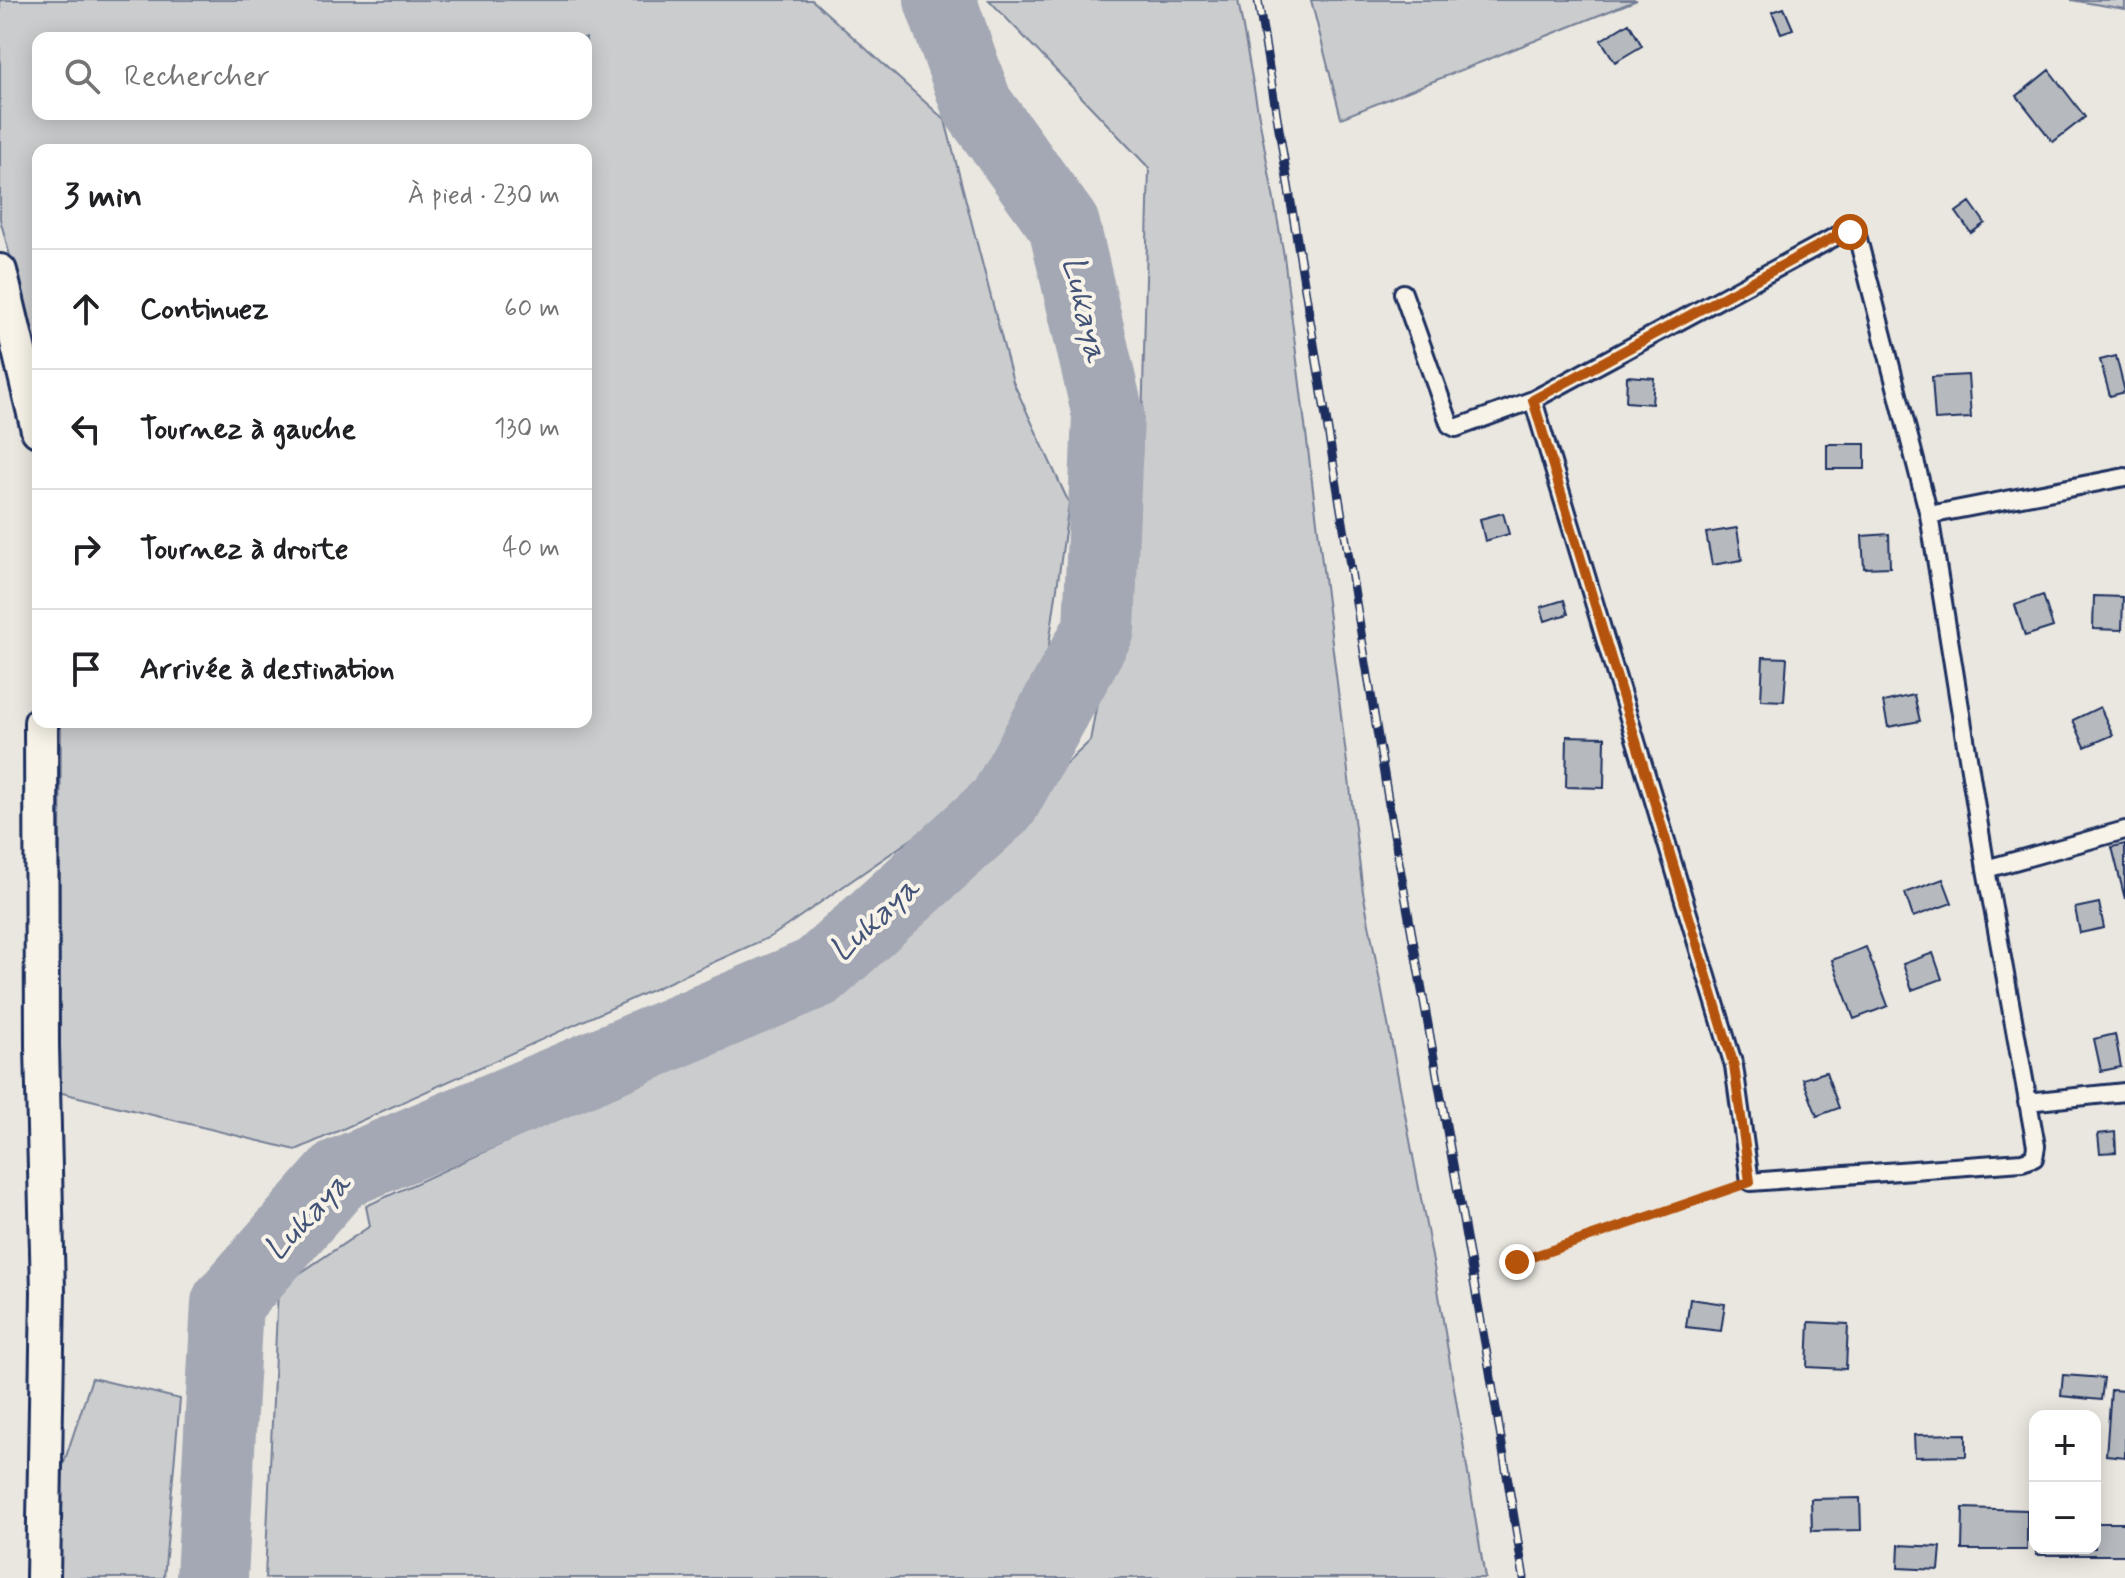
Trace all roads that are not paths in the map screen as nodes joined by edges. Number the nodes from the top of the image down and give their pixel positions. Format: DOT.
graph roads {
  1 [pos="0,271"];
  2 [pos="1403,293"];
  3 [pos="1533,400"];
  4 [pos="32,405"];
  5 [pos="2125,477"];
  6 [pos="1929,515"];
  7 [pos="41,728"];
  8 [pos="2125,830"];
  9 [pos="1986,869"];
  10 [pos="2125,1092"];
  11 [pos="2027,1102"];
  12 [pos="43,1578"];
  1 -- 4 [label="street"];
  2 -- 3 [label="lane"];
  3 -- 6 [label="lane"];
  3 -- 11 [label="lane"];
  5 -- 6 [label="lane"];
  6 -- 9 [label="lane"];
  7 -- 12 [label="street"];
  8 -- 9 [label="lane"];
  9 -- 11 [label="lane"];
  10 -- 11 [label="lane"];
}
